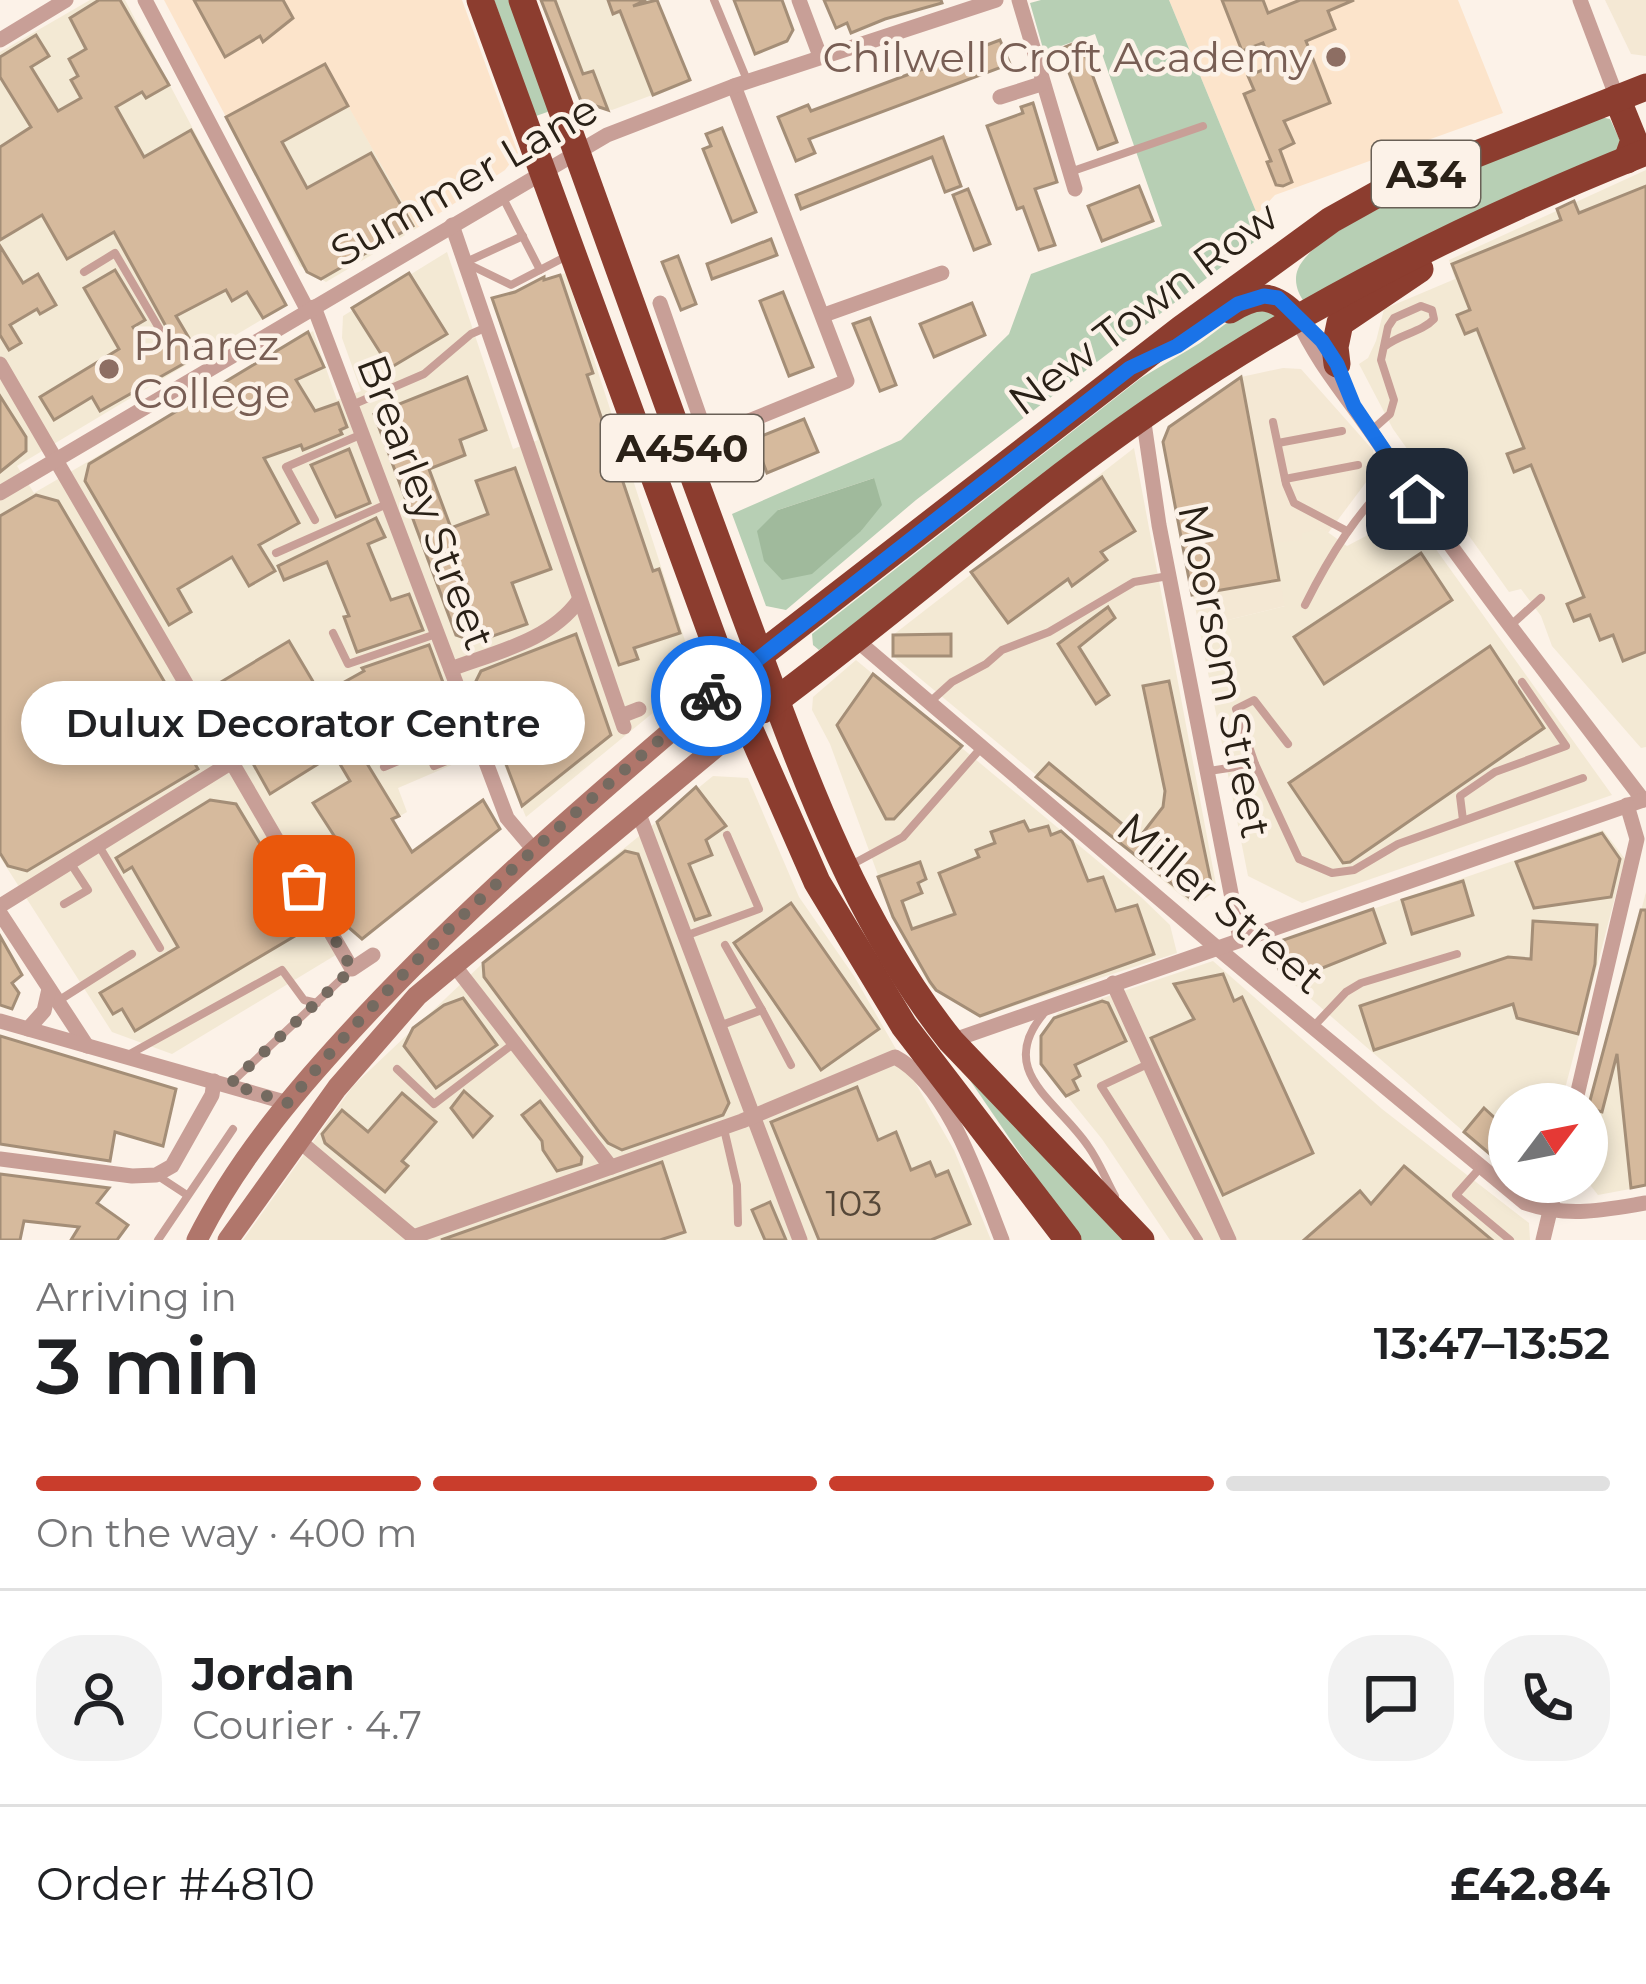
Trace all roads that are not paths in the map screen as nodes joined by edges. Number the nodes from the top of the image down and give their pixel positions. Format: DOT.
graph roads {
  1 [pos="65,0"];
  2 [pos="145,0"];
  3 [pos="480,0"];
  4 [pos="522,0"];
  5 [pos="714,0"];
  6 [pos="799,0"];
  7 [pos="996,0"];
  8 [pos="1019,0"];
  9 [pos="1580,0"];
  10 [pos="40,6"];
  11 [pos="0,40"];
  12 [pos="820,56"];
  13 [pos="741,84"];
  14 [pos="1042,84"];
  15 [pos="1646,87"];
  16 [pos="1000,97"];
  17 [pos="1617,98"];
  18 [pos="1204,126"];
  19 [pos="1638,147"];
  20 [pos="577,152"];
  21 [pos="543,171"];
  22 [pos="1072,181"];
  23 [pos="501,195"];
  24 [pos="452,225"];
  25 [pos="1476,226"];
  26 [pos="523,236"];
  27 [pos="1288,251"];
  28 [pos="574,252"];
  29 [pos="465,262"];
  30 [pos="540,270"];
  31 [pos="84,272"];
  32 [pos="942,273"];
  33 [pos="660,303"];
  34 [pos="311,309"];
  35 [pos="824,315"];
  36 [pos="1298,319"];
  37 [pos="487,327"];
  38 [pos="166,340"];
  39 [pos="1384,347"];
  40 [pos="0,364"];
  41 [pos="1337,364"];
  42 [pos="1130,368"];
  43 [pos="351,406"];
  44 [pos="1354,406"];
  45 [pos="1143,416"];
  46 [pos="1273,422"];
  47 [pos="1342,431"];
  48 [pos="1371,431"];
  49 [pos="362,434"];
  50 [pos="1278,443"];
  51 [pos="56,459"];
  52 [pos="1358,465"];
  53 [pos="1399,472"];
  54 [pos="1285,479"];
  55 [pos="0,493"];
  56 [pos="388,504"];
  57 [pos="315,520"];
  58 [pos="1347,531"];
  59 [pos="276,553"];
  60 [pos="1169,576"];
  61 [pos="1540,598"];
  62 [pos="579,600"];
  63 [pos="1305,605"];
  64 [pos="1510,626"];
  65 [pos="333,633"];
  66 [pos="437,634"];
  67 [pos="854,638"];
  68 [pos="760,655"];
  69 [pos="451,669"];
  70 [pos="729,682"];
  71 [pos="1522,682"];
  72 [pos="776,700"];
  73 [pos="929,703"];
  74 [pos="639,709"];
  75 [pos="746,723"];
  76 [pos="1288,744"];
  77 [pos="481,748"];
  78 [pos="982,748"];
  79 [pos="232,763"];
  80 [pos="1255,764"];
  81 [pos="384,766"];
  82 [pos="1208,771"];
  83 [pos="1583,778"];
  84 [pos="1639,801"];
  85 [pos="639,814"];
  86 [pos="1463,820"];
  87 [pos="727,835"];
  88 [pos="98,845"];
  89 [pos="534,850"];
  90 [pos="70,862"];
  91 [pos="845,868"];
  92 [pos="64,904"];
  93 [pos="0,909"];
  94 [pos="684,936"];
  95 [pos="1240,939"];
  96 [pos="725,945"];
  97 [pos="1216,947"];
  98 [pos="160,948"];
  99 [pos="131,954"];
  100 [pos="1457,954"];
  101 [pos="373,955"];
  102 [pos="454,964"];
  103 [pos="352,969"];
  104 [pos="1113,983"];
  105 [pos="53,995"];
  106 [pos="317,1003"];
  107 [pos="1050,1006"];
  108 [pos="374,1007"];
  109 [pos="762,1010"];
  110 [pos="0,1021"];
  111 [pos="718,1027"];
  112 [pos="1313,1028"];
  113 [pos="28,1030"];
  114 [pos="951,1041"];
  115 [pos="514,1043"];
  116 [pos="88,1046"];
  117 [pos="124,1057"];
  118 [pos="1149,1063"];
  119 [pos="791,1066"];
  120 [pos="397,1069"];
  121 [pos="222,1082"];
  122 [pos="1580,1083"];
  123 [pos="279,1101"];
  124 [pos="751,1118"];
  125 [pos="724,1127"];
  126 [pos="233,1129"];
  127 [pos="295,1143"];
  128 [pos="0,1159"];
  129 [pos="611,1167"];
  130 [pos="1481,1167"];
  131 [pos="1015,1169"];
  132 [pos="156,1175"];
  133 [pos="187,1195"];
  134 [pos="1552,1203"];
  135 [pos="1646,1203"];
  136 [pos="1550,1212"];
  137 [pos="738,1223"];
  138 [pos="1137,1235"];
  139 [pos="415,1239"];
  140 [pos="158,1240"];
  141 [pos="197,1240"];
  142 [pos="231,1240"];
  143 [pos="800,1240"];
  144 [pos="1002,1240"];
  145 [pos="1068,1240"];
  146 [pos="1198,1240"];
  147 [pos="1229,1240"];
  148 [pos="1510,1240"];
  149 [pos="1543,1240"];
  1 -- 10 [label="street"];
  2 -- 34 [label="street, Brearley Street"];
  3 -- 21 [label="highway, A4540"];
  4 -- 20 [label="highway, A4540"];
  5 -- 13 [label="lane"];
  6 -- 12 [label="street"];
  7 -- 12 [label="street, Summer Lane"];
  8 -- 14 [label="street"];
  9 -- 17 [label="street"];
  10 -- 11 [label="street"];
  12 -- 13 [label="street, Summer Lane"];
  13 -- 20 [label="street, Summer Lane"];
  13 -- 35 [label="street"];
  14 -- 16 [label="street"];
  14 -- 22 [label="street"];
  15 -- 17 [label="highway, A34"];
  17 -- 19 [label="highway"];
  17 -- 27 [label="highway, New Town Row / A34"];
  18 -- 22 [label="lane"];
  19 -- 25 [label="highway, New Town Row / A34"];
  20 -- 21 [label="street, Summer Lane"];
  20 -- 68 [label="highway, A4540"];
  21 -- 23 [label="street, Summer Lane"];
  21 -- 28 [label="highway, A4540"];
  23 -- 24 [label="street, Summer Lane"];
  23 -- 26 [label="lane"];
  24 -- 29 [label="street"];
  24 -- 34 [label="street, Summer Lane"];
  25 -- 36 [label="highway, New Town Row / A34"];
  25 -- 41 [label="highway"];
  26 -- 29 [label="lane"];
  26 -- 30 [label="lane"];
  27 -- 36 [label="highway"];
  27 -- 42 [label="highway, New Town Row / A34"];
  28 -- 30 [label="lane"];
  28 -- 70 [label="highway, A4540"];
  29 -- 30 [label="lane"];
  29 -- 37 [label="street"];
  31 -- 38 [label="lane"];
  32 -- 35 [label="street"];
  33 -- 35 [label="street"];
  34 -- 43 [label="street, Brearley Street"];
  34 -- 51 [label="street, Summer Lane"];
  36 -- 41 [label="street"];
  36 -- 42 [label="highway"];
  36 -- 44 [label="street"];
  36 -- 45 [label="highway, New Town Row / A34"];
  37 -- 43 [label="lane"];
  37 -- 62 [label="street"];
  39 -- 39 [label="lane"];
  39 -- 48 [label="lane"];
  40 -- 51 [label="street"];
  41 -- 44 [label="street"];
  42 -- 68 [label="highway, New Town Row / A34"];
  43 -- 49 [label="street, Brearley Street"];
  44 -- 48 [label="street"];
  45 -- 60 [label="street, Moorsom Street"];
  45 -- 67 [label="highway, New Town Row / A34"];
  46 -- 50 [label="lane"];
  47 -- 50 [label="lane"];
  48 -- 53 [label="street"];
  49 -- 56 [label="street, Brearley Street"];
  49 -- 57 [label="lane"];
  50 -- 54 [label="lane"];
  51 -- 55 [label="street, Summer Lane"];
  51 -- 79 [label="street"];
  52 -- 54 [label="lane"];
  53 -- 58 [label="lane"];
  53 -- 64 [label="street"];
  54 -- 58 [label="lane"];
  56 -- 59 [label="lane"];
  56 -- 66 [label="street, Brearley Street"];
  58 -- 63 [label="lane"];
  60 -- 73 [label="lane"];
  60 -- 82 [label="street, Moorsom Street"];
  61 -- 64 [label="lane"];
  62 -- 69 [label="street"];
  62 -- 74 [label="street"];
  64 -- 84 [label="street"];
  65 -- 66 [label="lane"];
  66 -- 69 [label="street, Brearley Street"];
  67 -- 72 [label="highway, New Town Row / A34"];
  67 -- 73 [label="street, Miller Street"];
  68 -- 70 [label="highway, A34"];
  68 -- 72 [label="highway, A4540"];
  69 -- 77 [label="street, Brearley Street"];
  70 -- 75 [label="highway, A4540"];
  70 -- 89 [label="main road"];
  71 -- 86 [label="lane"];
  72 -- 75 [label="highway, A34"];
  72 -- 91 [label="highway, A4540"];
  73 -- 78 [label="street, Miller Street"];
  75 -- 85 [label="main road"];
  75 -- 131 [label="highway, A4540"];
  76 -- 80 [label="lane"];
  77 -- 81 [label="lane"];
  77 -- 89 [label="street, Brearley Street"];
  78 -- 91 [label="lane"];
  78 -- 97 [label="street, Miller Street"];
  79 -- 88 [label="street"];
  79 -- 103 [label="street"];
  80 -- 82 [label="lane"];
  80 -- 86 [label="lane"];
  82 -- 95 [label="street, Moorsom Street"];
  83 -- 86 [label="lane"];
  84 -- 95 [label="street"];
  84 -- 122 [label="street"];
  85 -- 94 [label="street"];
  85 -- 102 [label="main road"];
  87 -- 94 [label="lane"];
  88 -- 90 [label="street"];
  88 -- 98 [label="lane"];
  89 -- 108 [label="main road"];
  90 -- 92 [label="lane"];
  90 -- 93 [label="street"];
  91 -- 114 [label="highway, A4540"];
  93 -- 105 [label="street"];
  94 -- 111 [label="street"];
  95 -- 97 [label="street"];
  96 -- 109 [label="lane"];
  97 -- 104 [label="street"];
  97 -- 112 [label="street, Miller Street"];
  99 -- 105 [label="lane"];
  100 -- 112 [label="lane"];
  101 -- 103 [label="street"];
  102 -- 108 [label="main road"];
  102 -- 115 [label="street"];
  102 -- 127 [label="main road"];
  103 -- 106 [label="lane"];
  104 -- 107 [label="street"];
  104 -- 118 [label="street"];
  105 -- 113 [label="street"];
  105 -- 116 [label="street"];
  106 -- 117 [label="lane"];
  106 -- 121 [label="lane"];
  107 -- 114 [label="street"];
  107 -- 138 [label="lane"];
  108 -- 123 [label="main road"];
  109 -- 111 [label="lane"];
  109 -- 119 [label="lane"];
  110 -- 113 [label="street"];
  111 -- 124 [label="street"];
  112 -- 130 [label="street, Miller Street"];
  113 -- 116 [label="street"];
  114 -- 131 [label="highway"];
  114 -- 138 [label="highway, A4540"];
  115 -- 120 [label="lane"];
  115 -- 129 [label="street"];
  116 -- 117 [label="street"];
  117 -- 121 [label="street"];
  118 -- 146 [label="lane"];
  118 -- 147 [label="street"];
  121 -- 123 [label="street"];
  121 -- 132 [label="street"];
  123 -- 141 [label="main road"];
  124 -- 125 [label="street"];
  124 -- 143 [label="street"];
  124 -- 144 [label="street"];
  125 -- 129 [label="street"];
  125 -- 137 [label="lane"];
  126 -- 133 [label="lane"];
  127 -- 139 [label="street"];
  127 -- 142 [label="main road"];
  128 -- 132 [label="street"];
  129 -- 139 [label="street"];
  130 -- 136 [label="street, Miller Street"];
  130 -- 148 [label="lane"];
  131 -- 145 [label="highway, A4540"];
  132 -- 133 [label="lane"];
  133 -- 140 [label="lane"];
  134 -- 136 [label="street"];
  135 -- 136 [label="street"];
  136 -- 149 [label="street"];
}
